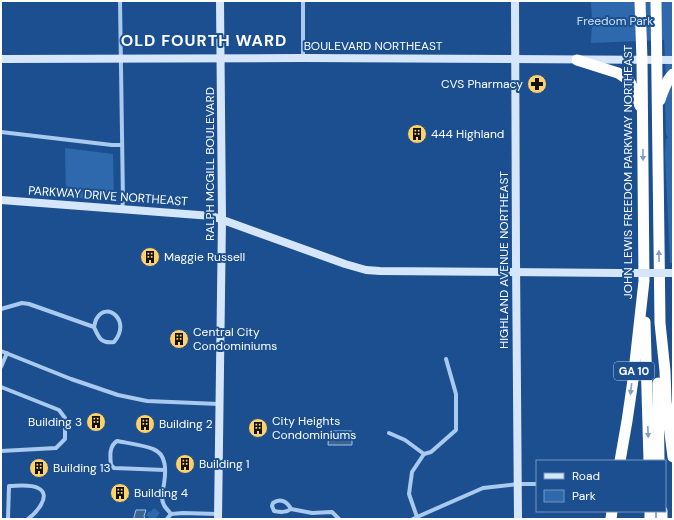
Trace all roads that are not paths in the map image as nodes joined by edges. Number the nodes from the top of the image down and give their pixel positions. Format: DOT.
graph roads {
  1 [pos="120,1"];
  2 [pos="220,1"];
  3 [pos="303,1"];
  4 [pos="515,1"];
  5 [pos="640,1"];
  6 [pos="656,1"];
  7 [pos="120,58"];
  8 [pos="221,58"];
  9 [pos="303,58"];
  10 [pos="1,59"];
  11 [pos="516,59"];
  12 [pos="578,60"];
  13 [pos="642,60"];
  14 [pos="657,60"];
  15 [pos="673,60"];
  16 [pos="673,74"];
  17 [pos="658,108"];
  18 [pos="643,116"];
  19 [pos="1,132"];
  20 [pos="122,145"];
  21 [pos="1,200"];
  22 [pos="122,209"];
  23 [pos="222,219"];
  24 [pos="516,272"];
  25 [pos="673,273"];
  26 [pos="644,281"];
  27 [pos="1,309"];
  28 [pos="660,323"];
  29 [pos="94,327"];
  30 [pos="1,351"];
  31 [pos="7,353"];
  32 [pos="446,359"];
  33 [pos="1,367"];
  34 [pos="1,387"];
  35 [pos="220,404"];
  36 [pos="389,433"];
  37 [pos="1,451"];
  38 [pos="424,454"];
  39 [pos="673,457"];
  40 [pos="620,460"];
  41 [pos="649,460"];
  42 [pos="659,460"];
  43 [pos="165,470"];
  44 [pos="518,484"];
  45 [pos="536,484"];
  46 [pos="291,509"];
  47 [pos="171,514"];
  48 [pos="218,516"];
  49 [pos="416,518"];
  50 [pos="8,519"];
  51 [pos="28,519"];
  52 [pos="167,519"];
  53 [pos="339,519"];
  54 [pos="518,519"];
  1 -- 7 [label="street"];
  2 -- 8 [label="main road, RALPH MCGILL BOULEVARD"];
  3 -- 9 [label="street"];
  4 -- 11 [label="main road, HIGHLAND AVENUE NORTHEAST"];
  5 -- 13 [label="highway, JOHN LEWIS FREEDOM PARKWAY NORTHEAST / GA 10"];
  6 -- 14 [label="highway, GA 10"];
  7 -- 8 [label="main road, BOULEVARD NORTHEAST"];
  7 -- 10 [label="main road, BOULEVARD NORTHEAST"];
  7 -- 20 [label="street"];
  8 -- 9 [label="main road, BOULEVARD NORTHEAST"];
  8 -- 23 [label="main road, RALPH MCGILL BOULEVARD"];
  9 -- 11 [label="main road, BOULEVARD NORTHEAST"];
  11 -- 12 [label="main road, BOULEVARD NORTHEAST"];
  11 -- 24 [label="main road, HIGHLAND AVENUE NORTHEAST"];
  12 -- 13 [label="main road, BOULEVARD NORTHEAST"];
  12 -- 18 [label="highway"];
  13 -- 14 [label="main road, BOULEVARD NORTHEAST"];
  13 -- 18 [label="highway, JOHN LEWIS FREEDOM PARKWAY NORTHEAST / GA 10"];
  14 -- 15 [label="main road, BOULEVARD NORTHEAST"];
  14 -- 17 [label="highway, GA 10"];
  16 -- 17 [label="highway"];
  28 -- 17 [label="highway, GA 10, one-way"];
  18 -- 26 [label="highway, JOHN LEWIS FREEDOM PARKWAY NORTHEAST / GA 10, one-way"];
  19 -- 20 [label="street"];
  20 -- 22 [label="street"];
  21 -- 22 [label="main road, PARKWAY DRIVE NORTHEAST"];
  22 -- 23 [label="main road, PARKWAY DRIVE NORTHEAST"];
  23 -- 24 [label="main road, PARKWAY DRIVE NORTHEAST"];
  23 -- 35 [label="main road, RALPH MCGILL BOULEVARD"];
  24 -- 25 [label="main road, PARKWAY DRIVE NORTHEAST, bridge"];
  24 -- 44 [label="main road, HIGHLAND AVENUE NORTHEAST"];
  26 -- 40 [label="highway, JOHN LEWIS FREEDOM PARKWAY NORTHEAST / GA 10, one-way"];
  26 -- 41 [label="highway, one-way"];
  27 -- 29 [label="street"];
  28 -- 39 [label="highway, GA 10"];
  28 -- 42 [label="highway"];
  29 -- 29 [label="street"];
  30 -- 31 [label="street"];
  31 -- 33 [label="street"];
  31 -- 35 [label="street"];
  32 -- 38 [label="street"];
  34 -- 37 [label="street"];
  35 -- 48 [label="main road, RALPH MCGILL BOULEVARD"];
  36 -- 38 [label="street"];
  38 -- 49 [label="street"];
  43 -- 43 [label="street"];
  43 -- 47 [label="street"];
  44 -- 45 [label="street"];
  44 -- 49 [label="street"];
  44 -- 54 [label="main road, HIGHLAND AVENUE NORTHEAST"];
  46 -- 53 [label="street"];
  47 -- 48 [label="street"];
  47 -- 52 [label="street"];
  50 -- 51 [label="street"];
}
